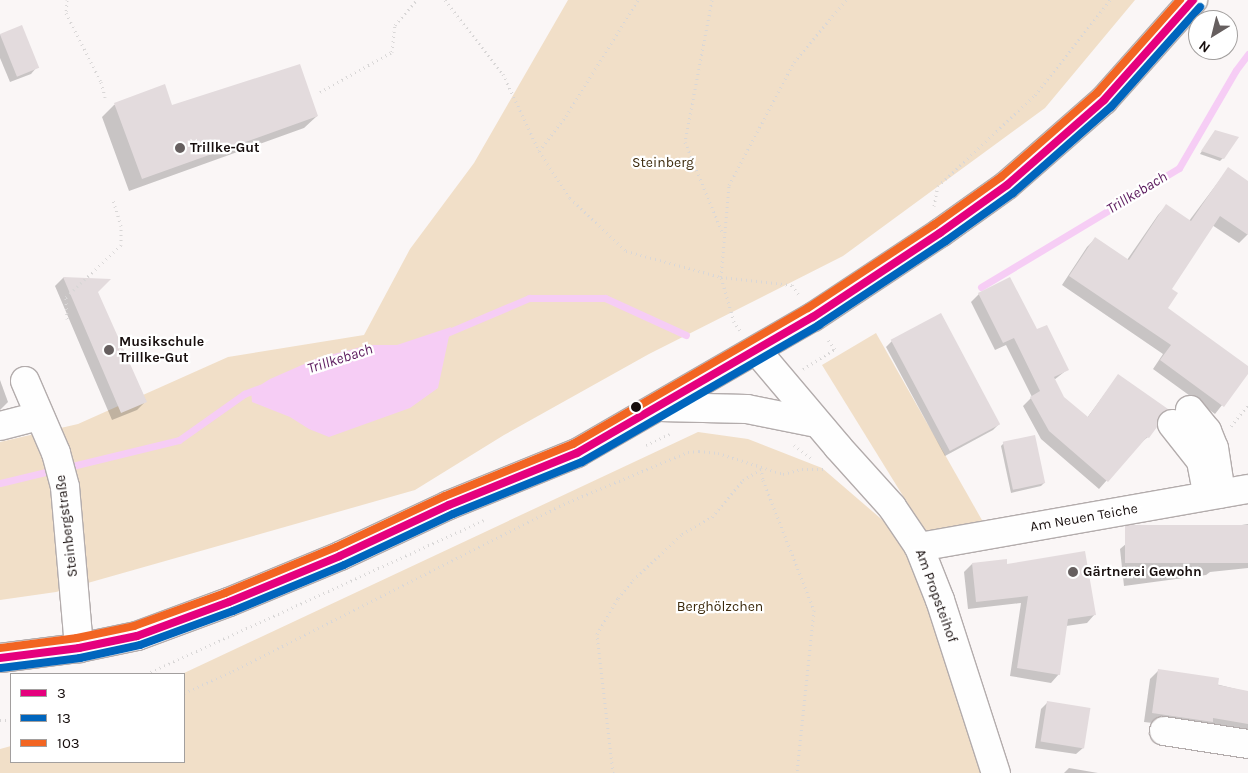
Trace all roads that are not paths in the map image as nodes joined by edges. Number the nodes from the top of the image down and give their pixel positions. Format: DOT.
graph roads {
  1 [pos="1193,0"];
  2 [pos="757,351"];
  3 [pos="25,381"];
  4 [pos="658,407"];
  5 [pos="39,416"];
  6 [pos="1181,417"];
  7 [pos="818,423"];
  8 [pos="0,426"];
  9 [pos="1248,488"];
  10 [pos="1214,495"];
  11 [pos="919,547"];
  12 [pos="79,648"];
  13 [pos="0,658"];
  14 [pos="1164,731"];
  15 [pos="1248,744"];
  16 [pos="996,773"];
  1 -- 2 [label="main road"];
  2 -- 4 [label="main road"];
  2 -- 7 [label="main road, Am Propsteihof"];
  3 -- 5 [label="main road, Steinbergstraße"];
  4 -- 7 [label="main road"];
  4 -- 12 [label="main road"];
  5 -- 8 [label="main road"];
  5 -- 12 [label="main road, Steinbergstraße"];
  6 -- 10 [label="main road"];
  7 -- 11 [label="main road, Am Propsteihof"];
  9 -- 10 [label="main road, Am Neuen Teiche"];
  10 -- 11 [label="main road, Am Neuen Teiche"];
  11 -- 16 [label="main road, Am Propsteihof"];
  12 -- 13 [label="main road"];
  14 -- 15 [label="main road"];
}
